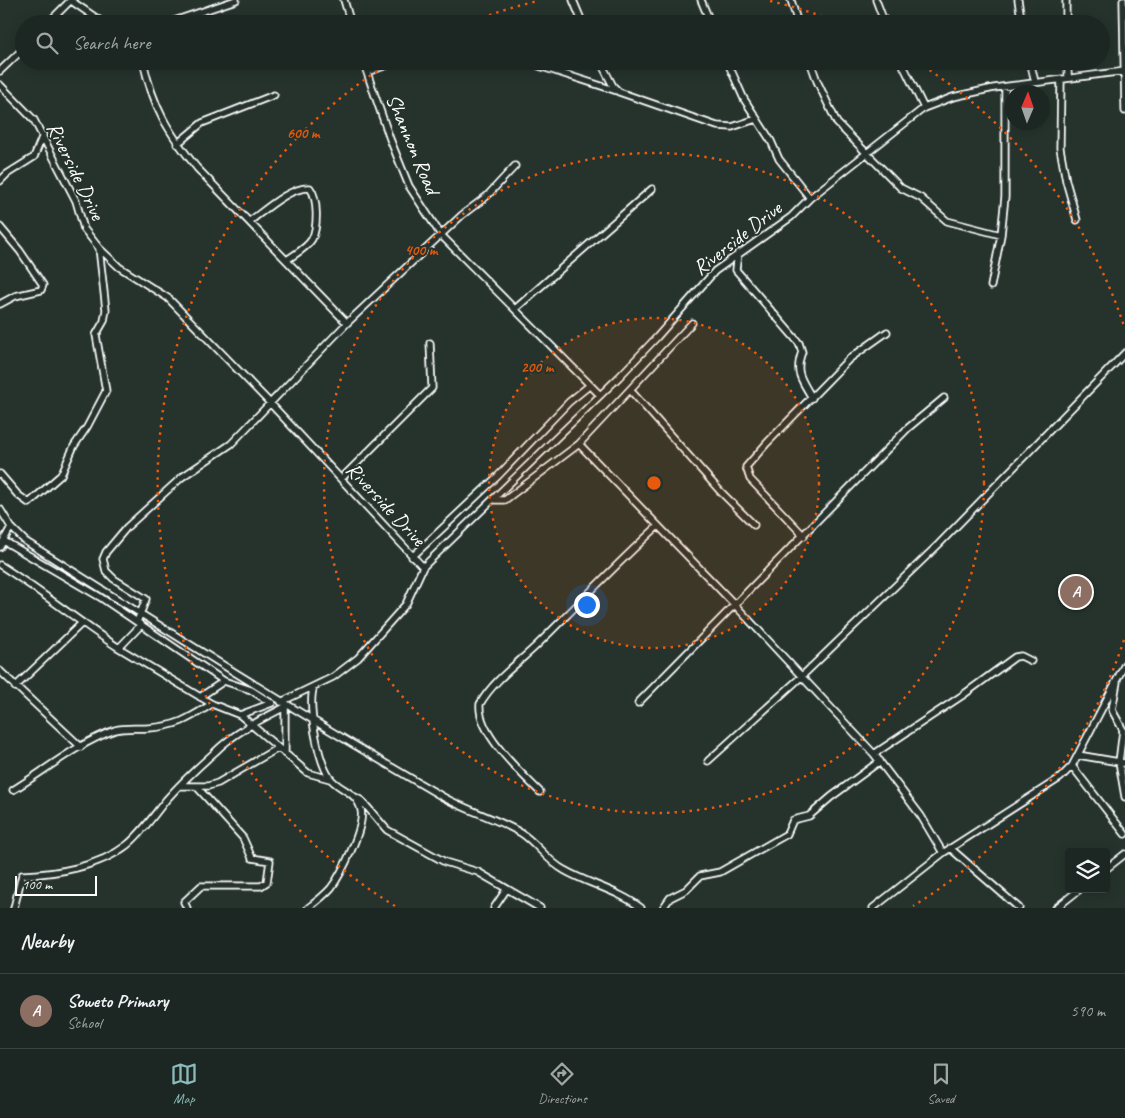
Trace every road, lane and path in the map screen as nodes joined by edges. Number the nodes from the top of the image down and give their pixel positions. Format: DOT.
graph roads {
  1 [pos="70,0"];
  2 [pos="236,0"];
  3 [pos="344,0"];
  4 [pos="573,0"];
  5 [pos="701,0"];
  6 [pos="791,0"];
  7 [pos="876,0"];
  8 [pos="1018,0"];
  9 [pos="1066,0"];
  10 [pos="1123,0"];
  11 [pos="56,15"];
  12 [pos="92,15"];
  13 [pos="192,15"];
  14 [pos="348,15"];
  15 [pos="579,15"];
  16 [pos="707,15"];
  17 [pos="795,15"];
  18 [pos="882,15"];
  19 [pos="1020,15"];
  20 [pos="1066,15"];
  21 [pos="15,57"];
  22 [pos="145,70"];
  23 [pos="373,70"];
  24 [pos="551,70"];
  25 [pos="605,70"];
  26 [pos="731,70"];
  27 [pos="813,70"];
  28 [pos="905,70"];
  29 [pos="1032,70"];
  30 [pos="1068,70"];
  31 [pos="1124,71"];
  32 [pos="0,72"];
  33 [pos="367,72"];
  34 [pos="609,78"];
  35 [pos="1068,78"];
  36 [pos="1061,79"];
  37 [pos="1035,82"];
  38 [pos="0,85"];
  39 [pos="596,85"];
  40 [pos="1017,85"];
  41 [pos="1005,87"];
  42 [pos="619,92"];
  43 [pos="274,95"];
  44 [pos="924,108"];
  45 [pos="1125,111"];
  46 [pos="756,119"];
  47 [pos="1005,130"];
  48 [pos="42,135"];
  49 [pos="177,144"];
  50 [pos="868,152"];
  51 [pos="515,166"];
  52 [pos="0,181"];
  53 [pos="652,190"];
  54 [pos="810,198"];
  55 [pos="1077,220"];
  56 [pos="250,221"];
  57 [pos="0,227"];
  58 [pos="441,235"];
  59 [pos="1001,235"];
  60 [pos="99,248"];
  61 [pos="738,253"];
  62 [pos="287,260"];
  63 [pos="990,286"];
  64 [pos="0,304"];
  65 [pos="516,309"];
  66 [pos="347,323"];
  67 [pos="692,323"];
  68 [pos="887,332"];
  69 [pos="430,342"];
  70 [pos="1125,353"];
  71 [pos="590,385"];
  72 [pos="631,391"];
  73 [pos="599,394"];
  74 [pos="812,398"];
  75 [pos="944,398"];
  76 [pos="270,403"];
  77 [pos="578,444"];
  78 [pos="0,474"];
  79 [pos="341,479"];
  80 [pos="495,500"];
  81 [pos="0,509"];
  82 [pos="754,525"];
  83 [pos="11,527"];
  84 [pos="657,527"];
  85 [pos="804,536"];
  86 [pos="2,544"];
  87 [pos="412,557"];
  88 [pos="0,565"];
  89 [pos="423,567"];
  90 [pos="735,605"];
  91 [pos="142,613"];
  92 [pos="82,623"];
  93 [pos="139,623"];
  94 [pos="119,648"];
  95 [pos="1031,660"];
  96 [pos="1125,664"];
  97 [pos="0,671"];
  98 [pos="1118,675"];
  99 [pos="800,676"];
  100 [pos="224,681"];
  101 [pos="15,686"];
  102 [pos="314,686"];
  103 [pos="200,697"];
  104 [pos="271,703"];
  105 [pos="638,703"];
  106 [pos="212,704"];
  107 [pos="285,704"];
  108 [pos="240,715"];
  109 [pos="314,722"];
  110 [pos="251,725"];
  111 [pos="81,746"];
  112 [pos="278,748"];
  113 [pos="285,754"];
  114 [pos="874,754"];
  115 [pos="1078,755"];
  116 [pos="708,761"];
  117 [pos="880,761"];
  118 [pos="1122,762"];
  119 [pos="1072,766"];
  120 [pos="330,779"];
  121 [pos="180,786"];
  122 [pos="197,786"];
  123 [pos="13,790"];
  124 [pos="540,792"];
  125 [pos="355,797"];
  126 [pos="1125,797"];
  127 [pos="1125,834"];
  128 [pos="950,848"];
  129 [pos="943,853"];
  130 [pos="1125,854"];
  131 [pos="1110,866"];
  132 [pos="506,890"];
  133 [pos="1075,893"];
  134 [pos="14,908"];
  135 [pos="187,908"];
  136 [pos="308,908"];
  137 [pos="494,908"];
  138 [pos="540,908"];
  139 [pos="641,908"];
  140 [pos="663,908"];
  141 [pos="873,908"];
  142 [pos="1018,908"];
  143 [pos="1056,908"];
  1 -- 11 [label="street"];
  1 -- 12 [label="street"];
  2 -- 13 [label="street"];
  3 -- 14 [label="street"];
  4 -- 15 [label="street"];
  5 -- 16 [label="street"];
  6 -- 17 [label="street"];
  7 -- 18 [label="street"];
  8 -- 19 [label="street"];
  9 -- 20 [label="street"];
  10 -- 31 [label="street"];
  21 -- 32 [label="street"];
  22 -- 49 [label="street"];
  23 -- 33 [label="street"];
  24 -- 39 [label="street"];
  25 -- 34 [label="street"];
  26 -- 46 [label="street"];
  27 -- 50 [label="street"];
  28 -- 44 [label="street"];
  29 -- 37 [label="street"];
  30 -- 35 [label="street"];
  31 -- 35 [label="street, Riverside Drive"];
  31 -- 45 [label="street"];
  33 -- 58 [label="street, Shannon Road"];
  34 -- 39 [label="street"];
  34 -- 42 [label="street"];
  35 -- 36 [label="street, Riverside Drive"];
  36 -- 37 [label="street, Riverside Drive"];
  36 -- 55 [label="street"];
  37 -- 40 [label="street, Riverside Drive"];
  38 -- 48 [label="street, Riverside Drive"];
  39 -- 42 [label="street"];
  41 -- 44 [label="street, Riverside Drive"];
  42 -- 46 [label="street"];
  43 -- 49 [label="street"];
  44 -- 50 [label="street, Riverside Drive"];
  46 -- 54 [label="street"];
  47 -- 59 [label="street"];
  48 -- 52 [label="street"];
  48 -- 60 [label="street, Riverside Drive"];
  49 -- 56 [label="street"];
  50 -- 54 [label="street, Riverside Drive"];
  50 -- 59 [label="street"];
  51 -- 58 [label="street"];
  53 -- 65 [label="street"];
  54 -- 61 [label="street, Riverside Drive"];
  56 -- 62 [label="street"];
  56 -- 62 [label="street"];
  57 -- 64 [label="street"];
  58 -- 65 [label="street, Shannon Road"];
  58 -- 66 [label="street"];
  59 -- 63 [label="street"];
  60 -- 76 [label="street, Riverside Drive"];
  60 -- 78 [label="street"];
  61 -- 73 [label="street, Riverside Drive"];
  61 -- 74 [label="street"];
  62 -- 66 [label="street"];
  65 -- 71 [label="street, Shannon Road"];
  66 -- 76 [label="street"];
  67 -- 72 [label="street"];
  68 -- 74 [label="street"];
  69 -- 79 [label="street"];
  70 -- 99 [label="street"];
  71 -- 73 [label="street, Shannon Road"];
  71 -- 87 [label="street"];
  72 -- 77 [label="street"];
  72 -- 82 [label="street"];
  73 -- 80 [label="street, Riverside Drive"];
  74 -- 85 [label="street"];
  75 -- 85 [label="street"];
  76 -- 79 [label="street, Riverside Drive"];
  76 -- 91 [label="street"];
  77 -- 80 [label="street"];
  77 -- 84 [label="street"];
  79 -- 87 [label="street, Riverside Drive"];
  80 -- 89 [label="street, Riverside Drive"];
  81 -- 83 [label="street"];
  83 -- 86 [label="street"];
  83 -- 91 [label="street"];
  84 -- 90 [label="street"];
  84 -- 124 [label="street"];
  85 -- 90 [label="street"];
  86 -- 93 [label="street"];
  87 -- 89 [label="street, Riverside Drive"];
  88 -- 92 [label="street"];
  89 -- 102 [label="street"];
  90 -- 99 [label="street"];
  90 -- 105 [label="street"];
  91 -- 93 [label="street"];
  91 -- 107 [label="street"];
  92 -- 94 [label="street"];
  92 -- 101 [label="street"];
  93 -- 94 [label="street"];
  93 -- 100 [label="street"];
  94 -- 103 [label="street"];
  95 -- 114 [label="street"];
  96 -- 98 [label="street"];
  97 -- 101 [label="street"];
  98 -- 115 [label="street"];
  98 -- 118 [label="street"];
  99 -- 114 [label="street"];
  99 -- 116 [label="street"];
  100 -- 103 [label="street"];
  100 -- 104 [label="street"];
  101 -- 111 [label="street"];
  102 -- 107 [label="street"];
  102 -- 109 [label="street"];
  103 -- 106 [label="street"];
  104 -- 107 [label="street"];
  104 -- 108 [label="street"];
  106 -- 108 [label="street"];
  106 -- 111 [label="street"];
  107 -- 109 [label="street"];
  107 -- 110 [label="street"];
  107 -- 113 [label="street"];
  108 -- 110 [label="street"];
  109 -- 120 [label="street"];
  109 -- 139 [label="street"];
  110 -- 112 [label="street"];
  110 -- 121 [label="street"];
  111 -- 123 [label="street"];
  112 -- 113 [label="street"];
  112 -- 122 [label="street"];
  113 -- 120 [label="street"];
  114 -- 117 [label="street"];
  115 -- 118 [label="street"];
  115 -- 119 [label="street"];
  117 -- 129 [label="street"];
  117 -- 140 [label="street"];
  118 -- 126 [label="street"];
  119 -- 127 [label="street"];
  119 -- 128 [label="street"];
  120 -- 125 [label="street"];
  121 -- 122 [label="street"];
  121 -- 134 [label="street"];
  122 -- 135 [label="street"];
  125 -- 132 [label="street"];
  125 -- 136 [label="street"];
  128 -- 129 [label="street"];
  128 -- 142 [label="street"];
  129 -- 141 [label="street"];
  130 -- 131 [label="street"];
  132 -- 137 [label="street"];
  132 -- 138 [label="street"];
  133 -- 143 [label="street"];
}
